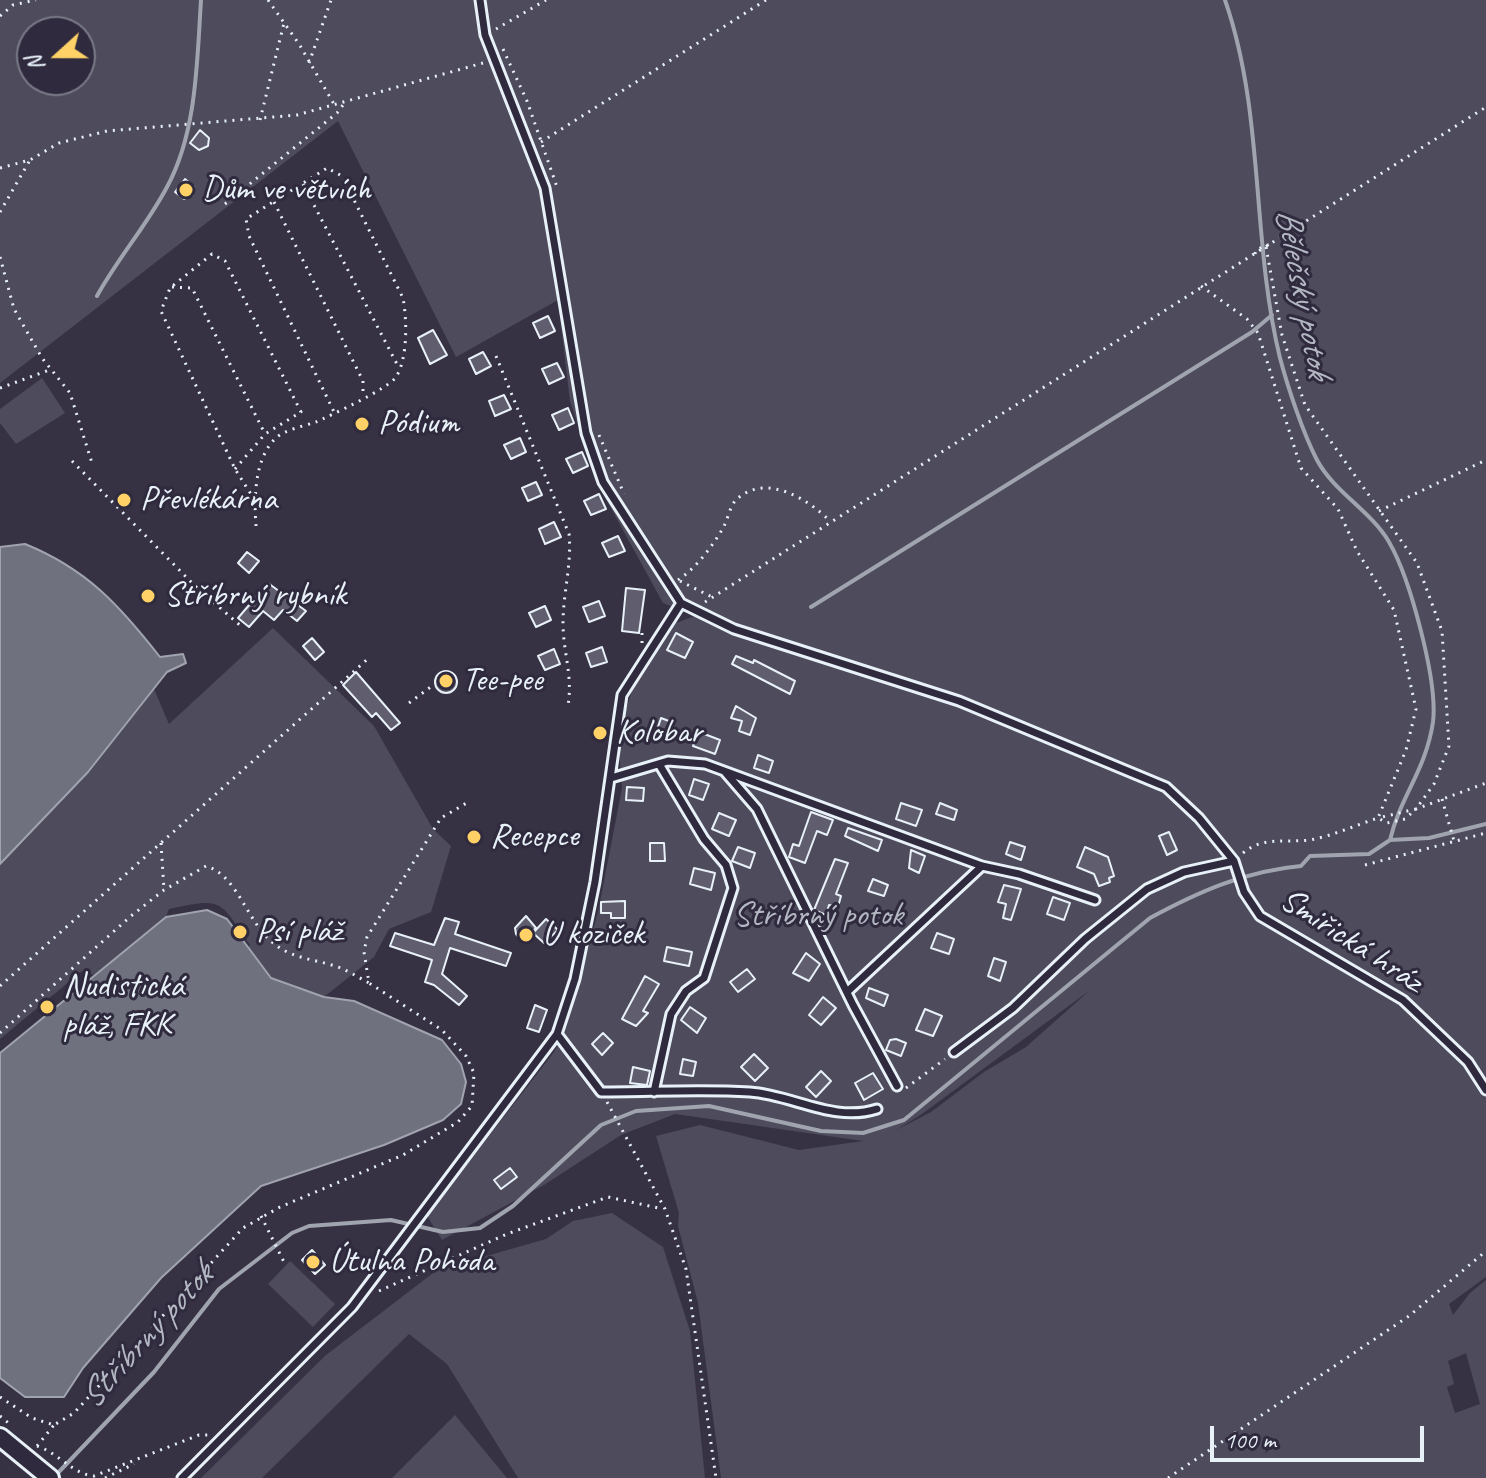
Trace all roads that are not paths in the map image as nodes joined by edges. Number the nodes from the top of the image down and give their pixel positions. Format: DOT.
graph roads {
  1 [pos="480,0"];
  2 [pos="681,603"];
  3 [pos="659,764"];
  4 [pos="723,770"];
  5 [pos="611,778"];
  6 [pos="1234,861"];
  7 [pos="982,866"];
  8 [pos="1095,900"];
  9 [pos="847,992"];
  10 [pos="557,1034"];
  11 [pos="954,1052"];
  12 [pos="899,1089"];
  13 [pos="1486,1090"];
  14 [pos="654,1092"];
  15 [pos="877,1109"];
  16 [pos="0,1437"];
  17 [pos="48,1476"];
  18 [pos="182,1478"];
  1 -- 2 [label="lane"];
  2 -- 5 [label="lane"];
  2 -- 6 [label="lane, Smiřická hráz"];
  3 -- 4 [label="lane"];
  3 -- 5 [label="lane"];
  3 -- 14 [label="lane"];
  4 -- 7 [label="lane"];
  4 -- 9 [label="lane"];
  5 -- 10 [label="lane"];
  6 -- 11 [label="lane"];
  6 -- 13 [label="lane, Smiřická hráz"];
  7 -- 8 [label="lane"];
  7 -- 9 [label="lane"];
  9 -- 12 [label="lane"];
  10 -- 14 [label="lane"];
  10 -- 18 [label="lane"];
  14 -- 15 [label="lane"];
  16 -- 17 [label="street"];
}
